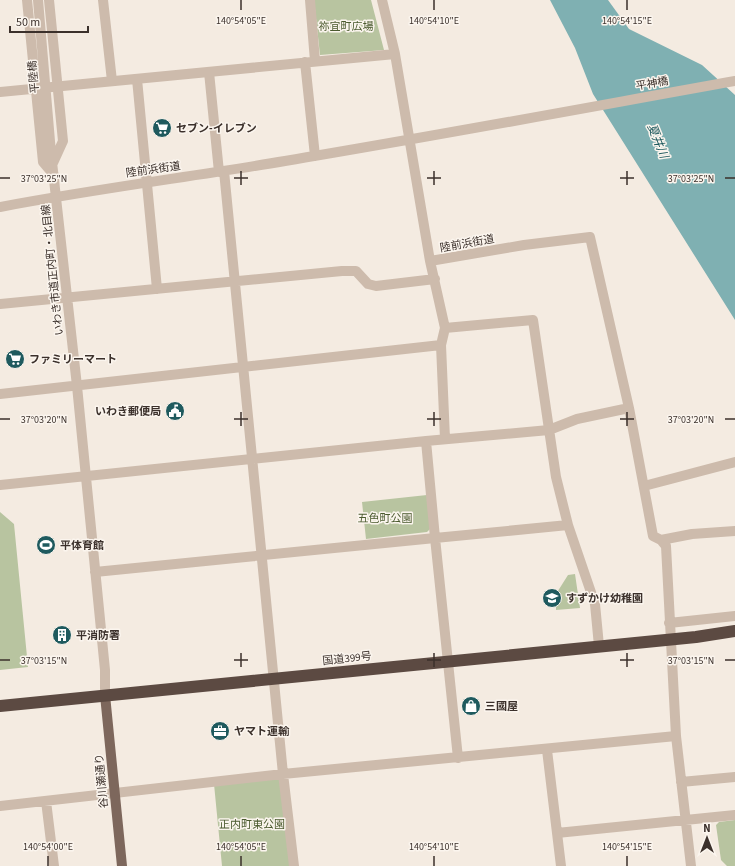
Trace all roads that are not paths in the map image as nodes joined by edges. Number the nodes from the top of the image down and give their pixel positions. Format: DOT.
graph roads {
  1 [pos="27,0"];
  2 [pos="38,0"];
  3 [pos="49,0"];
  4 [pos="103,0"];
  5 [pos="310,0"];
  6 [pos="382,0"];
  7 [pos="395,54"];
  8 [pos="310,62"];
  9 [pos="210,72"];
  10 [pos="137,79"];
  11 [pos="112,81"];
  12 [pos="735,81"];
  13 [pos="58,86"];
  14 [pos="35,89"];
  15 [pos="0,92"];
  16 [pos="410,140"];
  17 [pos="315,156"];
  18 [pos="52,158"];
  19 [pos="221,171"];
  20 [pos="54,175"];
  21 [pos="148,182"];
  22 [pos="56,196"];
  23 [pos="0,207"];
  24 [pos="430,262"];
  25 [pos="435,279"];
  26 [pos="234,282"];
  27 [pos="157,289"];
  28 [pos="68,298"];
  29 [pos="0,304"];
  30 [pos="445,328"];
  31 [pos="441,345"];
  32 [pos="243,368"];
  33 [pos="77,386"];
  34 [pos="0,394"];
  35 [pos="629,408"];
  36 [pos="550,430"];
  37 [pos="444,439"];
  38 [pos="426,441"];
  39 [pos="252,459"];
  40 [pos="735,462"];
  41 [pos="86,476"];
  42 [pos="0,485"];
  43 [pos="644,486"];
  44 [pos="568,525"];
  45 [pos="735,531"];
  46 [pos="435,538"];
  47 [pos="661,540"];
  48 [pos="261,555"];
  49 [pos="95,572"];
  50 [pos="735,616"];
  51 [pos="669,623"];
  52 [pos="735,631"];
  53 [pos="671,639"];
  54 [pos="599,646"];
  55 [pos="449,661"];
  56 [pos="274,679"];
  57 [pos="105,694"];
  58 [pos="0,706"];
  59 [pos="676,736"];
  60 [pos="547,750"];
  61 [pos="458,758"];
  62 [pos="283,774"];
  63 [pos="735,777"];
  64 [pos="681,782"];
  65 [pos="114,793"];
  66 [pos="46,800"];
  67 [pos="0,806"];
  68 [pos="735,815"];
  69 [pos="686,821"];
  70 [pos="557,833"];
  71 [pos="54,866"];
  72 [pos="122,866"];
  73 [pos="294,866"];
  74 [pos="560,866"];
  75 [pos="691,866"];
  1 -- 14 [label="street"];
  2 -- 18 [label="street, 平陸橋"];
  3 -- 13 [label="street"];
  4 -- 11 [label="street"];
  5 -- 8 [label="street"];
  6 -- 7 [label="street"];
  7 -- 8 [label="street"];
  7 -- 16 [label="street"];
  8 -- 9 [label="street"];
  8 -- 17 [label="street"];
  9 -- 10 [label="street"];
  9 -- 19 [label="street"];
  10 -- 11 [label="street"];
  10 -- 21 [label="street"];
  11 -- 13 [label="street"];
  12 -- 16 [label="street, 平神橋"];
  13 -- 14 [label="street"];
  13 -- 18 [label="street"];
  14 -- 15 [label="street"];
  14 -- 20 [label="street"];
  16 -- 17 [label="street, 陸前浜街道"];
  16 -- 24 [label="street, 陸前浜街道"];
  17 -- 19 [label="street, 陸前浜街道"];
  18 -- 20 [label="street, いわき市道正内町・北目線"];
  19 -- 21 [label="street, 陸前浜街道"];
  19 -- 26 [label="street"];
  20 -- 22 [label="street, いわき市道正内町・北目線"];
  21 -- 22 [label="street, 陸前浜街道"];
  21 -- 27 [label="street"];
  22 -- 23 [label="street, 陸前浜街道"];
  22 -- 28 [label="street, いわき市道正内町・北目線"];
  24 -- 25 [label="street"];
  24 -- 35 [label="street, 陸前浜街道"];
  25 -- 26 [label="street"];
  25 -- 30 [label="street"];
  26 -- 27 [label="street"];
  26 -- 32 [label="street"];
  27 -- 28 [label="street"];
  28 -- 29 [label="street"];
  28 -- 33 [label="street, いわき市道正内町・北目線"];
  30 -- 31 [label="street"];
  30 -- 36 [label="street"];
  31 -- 32 [label="street"];
  31 -- 37 [label="street"];
  32 -- 33 [label="street"];
  32 -- 39 [label="street"];
  33 -- 34 [label="street"];
  33 -- 41 [label="street, いわき市道正内町・北目線"];
  35 -- 36 [label="street"];
  35 -- 43 [label="street, 陸前浜街道"];
  36 -- 37 [label="street"];
  36 -- 44 [label="street"];
  37 -- 38 [label="street"];
  38 -- 39 [label="street"];
  38 -- 46 [label="street"];
  39 -- 41 [label="street"];
  39 -- 48 [label="street"];
  40 -- 43 [label="street"];
  41 -- 42 [label="street"];
  41 -- 49 [label="street, いわき市道正内町・北目線"];
  43 -- 47 [label="street, 陸前浜街道"];
  44 -- 46 [label="street"];
  44 -- 54 [label="street"];
  45 -- 47 [label="street"];
  46 -- 48 [label="street"];
  46 -- 55 [label="street"];
  47 -- 51 [label="street"];
  48 -- 49 [label="street"];
  48 -- 56 [label="street"];
  49 -- 57 [label="street, いわき市道正内町・北目線"];
  50 -- 51 [label="street"];
  51 -- 53 [label="street"];
  52 -- 53 [label="highway, 国道399号"];
  53 -- 54 [label="highway, 国道399号"];
  53 -- 59 [label="street"];
  54 -- 55 [label="highway, 国道399号"];
  55 -- 56 [label="highway, 国道399号"];
  55 -- 61 [label="street"];
  56 -- 57 [label="highway, 国道399号"];
  56 -- 62 [label="street"];
  57 -- 58 [label="highway, 国道399号"];
  57 -- 65 [label="main road, 谷川瀬通り"];
  59 -- 60 [label="street"];
  59 -- 64 [label="street"];
  60 -- 61 [label="street"];
  60 -- 70 [label="street"];
  61 -- 62 [label="street"];
  62 -- 65 [label="street"];
  62 -- 73 [label="street"];
  63 -- 64 [label="street"];
  64 -- 69 [label="street"];
  65 -- 66 [label="street"];
  65 -- 72 [label="main road, 谷川瀬通り"];
  66 -- 67 [label="street"];
  66 -- 71 [label="street"];
  68 -- 69 [label="street"];
  69 -- 70 [label="street"];
  69 -- 75 [label="street"];
  70 -- 74 [label="street"];
}
